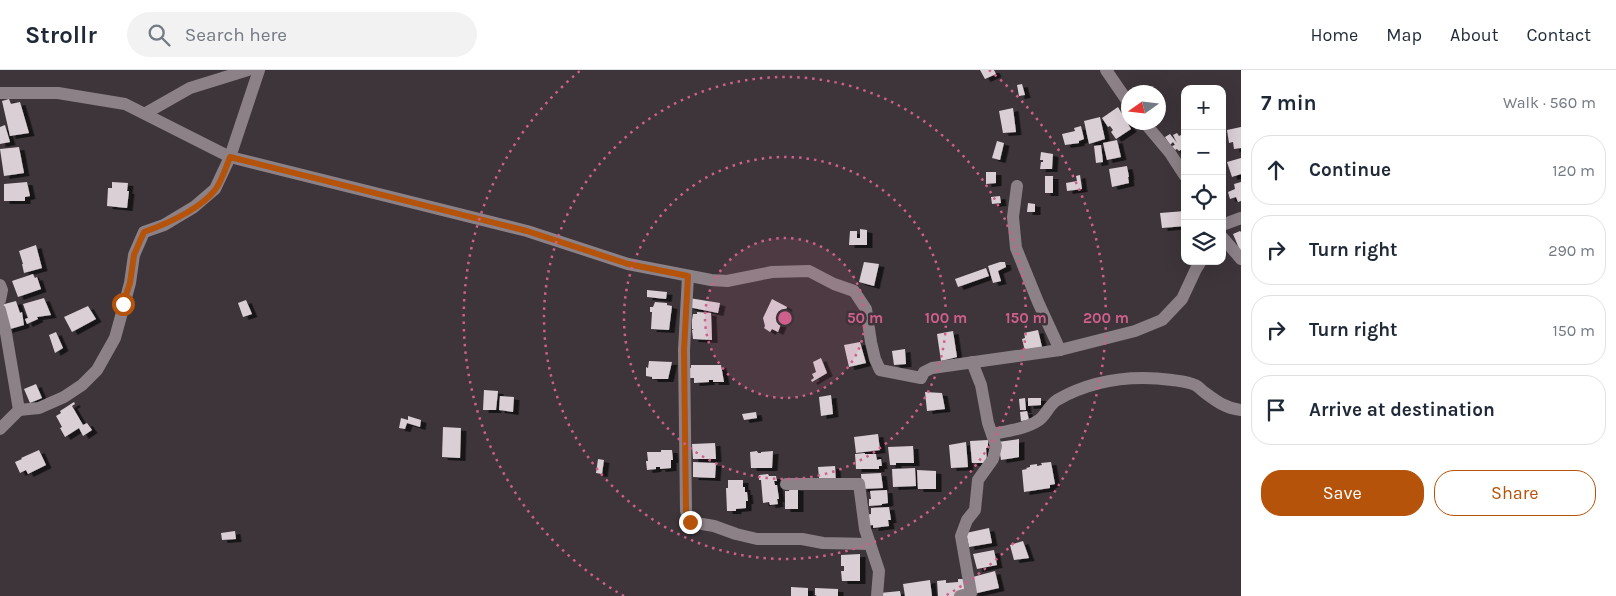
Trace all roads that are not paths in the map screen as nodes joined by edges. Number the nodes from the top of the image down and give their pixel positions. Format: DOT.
graph roads {
  1 [pos="248,70"];
  2 [pos="259,70"];
  3 [pos="1106,70"];
  4 [pos="1121,92"];
  5 [pos="0,93"];
  6 [pos="146,113"];
  7 [pos="1151,130"];
  8 [pos="230,157"];
  9 [pos="1184,175"];
  10 [pos="1017,186"];
  11 [pos="1241,218"];
  12 [pos="1226,224"];
  13 [pos="1226,242"];
  14 [pos="1241,259"];
  15 [pos="1198,265"];
  16 [pos="688,276"];
  17 [pos="0,285"];
  18 [pos="0,300"];
  19 [pos="0,310"];
  20 [pos="3,334"];
  21 [pos="1060,350"];
  22 [pos="972,362"];
  23 [pos="19,410"];
  24 [pos="1241,410"];
  25 [pos="0,429"];
  26 [pos="992,434"];
  27 [pos="786,484"];
  28 [pos="870,544"];
  29 [pos="877,596"];
  30 [pos="960,596"];
  1 -- 6 [label="street"];
  2 -- 8 [label="street"];
  3 -- 4 [label="street"];
  5 -- 6 [label="street"];
  6 -- 8 [label="street"];
  7 -- 9 [label="street"];
  8 -- 16 [label="street"];
  8 -- 23 [label="street"];
  10 -- 21 [label="street"];
  11 -- 12 [label="street"];
  13 -- 14 [label="street"];
  15 -- 21 [label="street"];
  16 -- 22 [label="street"];
  16 -- 28 [label="street"];
  17 -- 18 [label="street"];
  19 -- 20 [label="street"];
  20 -- 23 [label="street"];
  21 -- 22 [label="street"];
  22 -- 26 [label="street"];
  23 -- 25 [label="street"];
  24 -- 26 [label="street"];
  26 -- 30 [label="street"];
  27 -- 28 [label="street"];
  28 -- 29 [label="street"];
}
